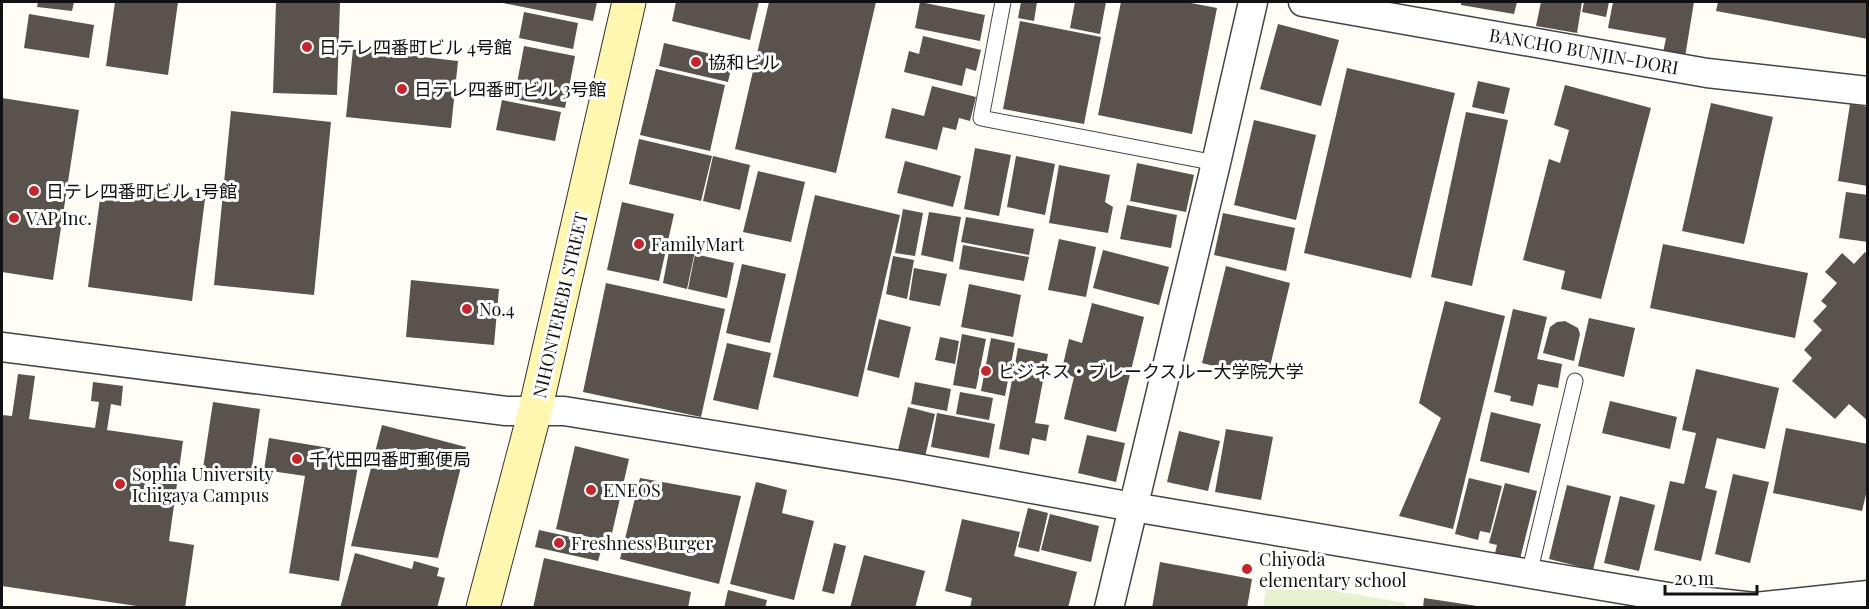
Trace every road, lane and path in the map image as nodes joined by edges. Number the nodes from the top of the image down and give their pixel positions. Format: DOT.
graph roads {
  1 [pos="629,2"];
  2 [pos="1003,2"];
  3 [pos="1253,2"];
  4 [pos="1303,2"];
  5 [pos="1868,91"];
  6 [pos="1216,163"];
  7 [pos="2,347"];
  8 [pos="1575,381"];
  9 [pos="536,411"];
  10 [pos="1133,507"];
  11 [pos="1530,574"];
  12 [pos="1867,592"];
  13 [pos="483,608"];
  14 [pos="1109,608"];
  1 -- 9 [label="street, NIHONTEREBI STREET"];
  2 -- 6 [label="lane"];
  3 -- 6 [label="street"];
  4 -- 5 [label="street, BANCHO BUNJIN-DORI"];
  6 -- 10 [label="street"];
  7 -- 9 [label="street"];
  8 -- 11 [label="lane"];
  9 -- 10 [label="street"];
  9 -- 13 [label="street, NIHONTEREBI STREET"];
  10 -- 11 [label="street"];
  10 -- 14 [label="street"];
  11 -- 12 [label="street"];
}
